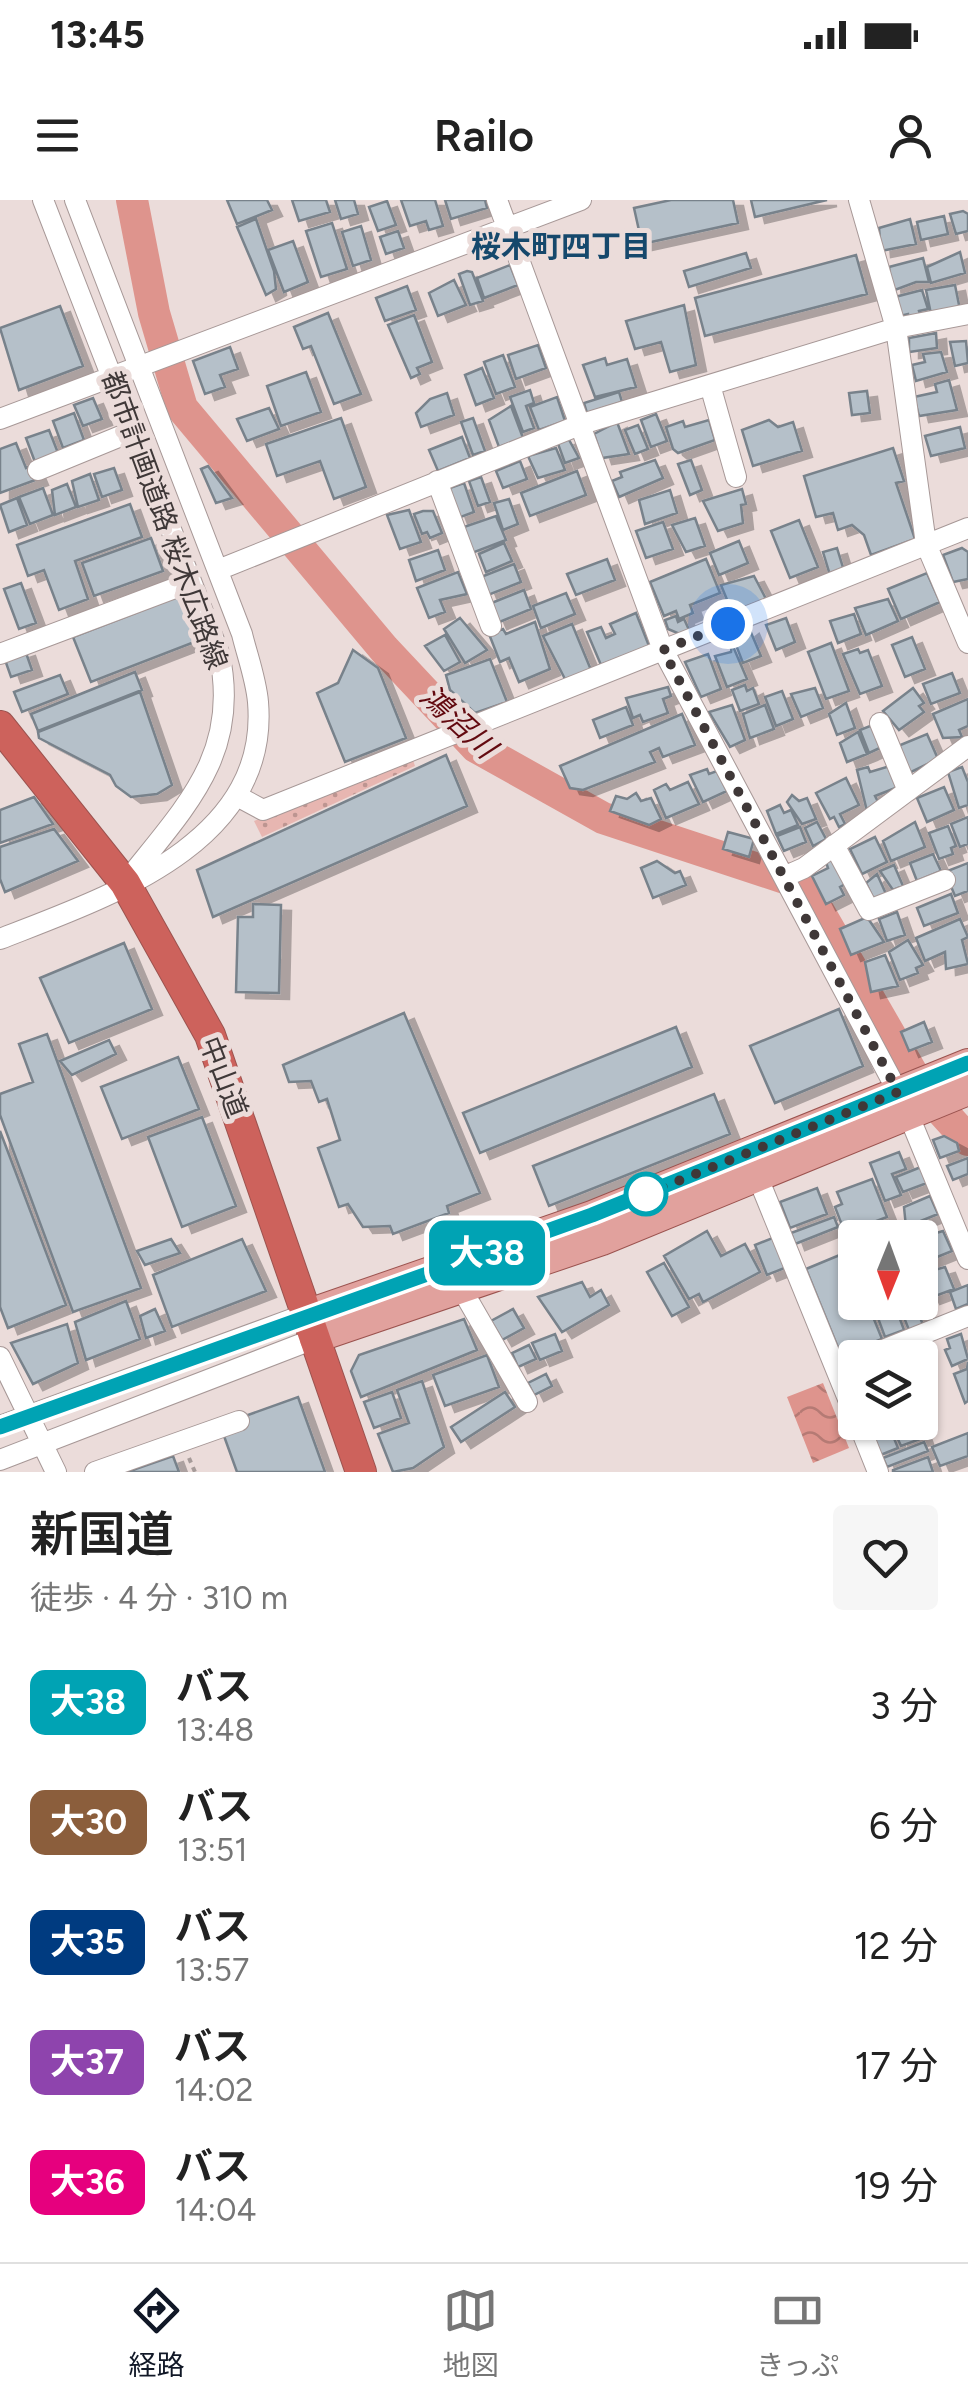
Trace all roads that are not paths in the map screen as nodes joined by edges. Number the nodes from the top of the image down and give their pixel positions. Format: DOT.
graph roads {
  1 [pos="43,200"];
  2 [pos="76,200"];
  3 [pos="497,200"];
  4 [pos="581,200"];
  5 [pos="859,200"];
  6 [pos="506,226"];
  7 [pos="968,314"];
  8 [pos="896,328"];
  9 [pos="159,359"];
  10 [pos="113,377"];
  11 [pos="710,385"];
  12 [pos="0,419"];
  13 [pos="582,424"];
  14 [pos="133,431"];
  15 [pos="38,470"];
  16 [pos="736,477"];
  17 [pos="436,481"];
  18 [pos="968,528"];
  19 [pos="926,544"];
  20 [pos="218,570"];
  21 [pos="191,582"];
  22 [pos="491,626"];
  23 [pos="968,643"];
  24 [pos="663,650"];
  25 [pos="0,654"];
  26 [pos="880,724"];
  27 [pos="0,726"];
  28 [pos="968,746"];
  29 [pos="908,791"];
  30 [pos="237,796"];
  31 [pos="834,845"];
  32 [pos="790,874"];
  33 [pos="945,880"];
  34 [pos="125,884"];
  35 [pos="0,939"];
  36 [pos="968,1062"];
  37 [pos="952,1088"];
  38 [pos="908,1102"];
  39 [pos="754,1166"];
  40 [pos="968,1259"];
  41 [pos="461,1288"];
  42 [pos="968,1316"];
  43 [pos="310,1327"];
  44 [pos="908,1340"];
  45 [pos="838,1349"];
  46 [pos="0,1357"];
  47 [pos="526,1402"];
  48 [pos="29,1416"];
  49 [pos="239,1421"];
  50 [pos="0,1426"];
  51 [pos="865,1440"];
  52 [pos="42,1444"];
  53 [pos="0,1460"];
  54 [pos="56,1472"];
  55 [pos="96,1472"];
  56 [pos="361,1472"];
  57 [pos="878,1472"];
  1 -- 10 [label="street, 都市計画道路 桜木広路線"];
  2 -- 9 [label="street, 都市計画道路 桜木広路線"];
  3 -- 6 [label="street"];
  4 -- 6 [label="street"];
  5 -- 8 [label="street"];
  6 -- 9 [label="street"];
  6 -- 13 [label="street"];
  7 -- 8 [label="street"];
  8 -- 11 [label="street"];
  8 -- 19 [label="street"];
  9 -- 10 [label="street"];
  9 -- 20 [label="street, 都市計画道路 桜木広路線"];
  10 -- 12 [label="street"];
  10 -- 14 [label="street, 都市計画道路 桜木広路線"];
  11 -- 13 [label="street"];
  11 -- 16 [label="street"];
  13 -- 17 [label="street"];
  13 -- 24 [label="street"];
  14 -- 15 [label="street"];
  14 -- 21 [label="street, 都市計画道路 桜木広路線"];
  17 -- 20 [label="street"];
  17 -- 22 [label="street"];
  18 -- 19 [label="street"];
  19 -- 23 [label="street"];
  19 -- 24 [label="street"];
  20 -- 30 [label="street, 都市計画道路 桜木広路線"];
  21 -- 25 [label="street"];
  21 -- 34 [label="street, 都市計画道路 桜木広路線"];
  24 -- 30 [label="street"];
  24 -- 32 [label="street"];
  26 -- 29 [label="street"];
  27 -- 34 [label="highway, 中山道"];
  28 -- 29 [label="street"];
  29 -- 31 [label="street"];
  30 -- 34 [label="street, 都市計画道路 桜木広路線"];
  31 -- 32 [label="street"];
  31 -- 33 [label="street"];
  32 -- 38 [label="street"];
  34 -- 35 [label="street"];
  34 -- 43 [label="highway, 中山道"];
  36 -- 37 [label="main road"];
  37 -- 38 [label="main road"];
  38 -- 39 [label="main road"];
  38 -- 40 [label="street"];
  39 -- 41 [label="main road"];
  39 -- 43 [label="main road"];
  39 -- 45 [label="street"];
  41 -- 43 [label="main road"];
  41 -- 47 [label="street"];
  42 -- 44 [label="street"];
  43 -- 48 [label="street"];
  43 -- 52 [label="street"];
  43 -- 56 [label="highway, 中山道"];
  46 -- 48 [label="street"];
  48 -- 50 [label="street"];
  48 -- 52 [label="street"];
  49 -- 55 [label="street"];
  51 -- 57 [label="street"];
  52 -- 53 [label="street"];
  52 -- 54 [label="street"];
}
